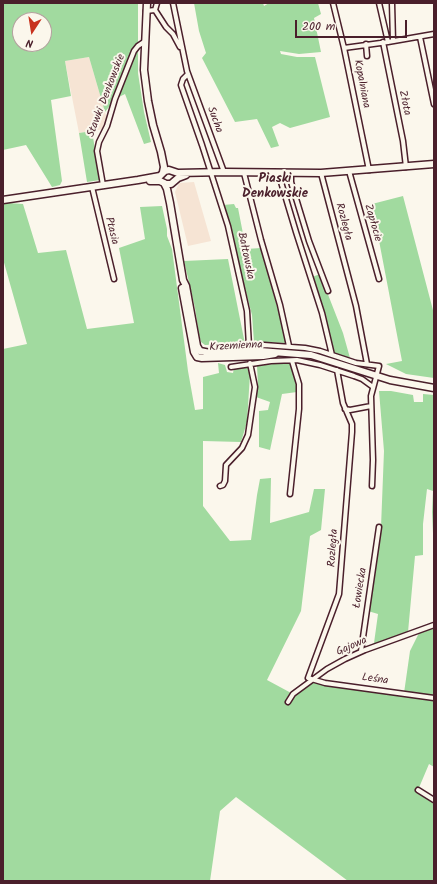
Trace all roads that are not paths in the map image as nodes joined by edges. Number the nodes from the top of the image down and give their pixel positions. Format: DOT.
graph roads {
  1 [pos="146,3"];
  2 [pos="157,3"];
  3 [pos="173,3"];
  4 [pos="333,3"];
  5 [pos="379,3"];
  6 [pos="392,3"];
  7 [pos="146,10"];
  8 [pos="155,10"];
  9 [pos="434,34"];
  10 [pos="420,37"];
  11 [pos="144,42"];
  12 [pos="383,42"];
  13 [pos="390,42"];
  14 [pos="366,44"];
  15 [pos="344,48"];
  16 [pos="183,53"];
  17 [pos="368,56"];
  18 [pos="188,74"];
  19 [pos="434,104"];
  20 [pos="161,152"];
  21 [pos="434,164"];
  22 [pos="406,167"];
  23 [pos="369,170"];
  24 [pos="173,171"];
  25 [pos="349,171"];
  26 [pos="196,172"];
  27 [pos="224,172"];
  28 [pos="211,173"];
  29 [pos="244,173"];
  30 [pos="321,173"];
  31 [pos="281,174"];
  32 [pos="291,174"];
  33 [pos="163,178"];
  34 [pos="174,182"];
  35 [pos="103,185"];
  36 [pos="92,187"];
  37 [pos="3,200"];
  38 [pos="170,203"];
  39 [pos="379,278"];
  40 [pos="114,279"];
  41 [pos="328,291"];
  42 [pos="248,346"];
  43 [pos="289,346"];
  44 [pos="229,347"];
  45 [pos="332,355"];
  46 [pos="292,361"];
  47 [pos="250,363"];
  48 [pos="367,364"];
  49 [pos="231,367"];
  50 [pos="337,370"];
  51 [pos="377,376"];
  52 [pos="373,387"];
  53 [pos="434,388"];
  54 [pos="371,406"];
  55 [pos="345,410"];
  56 [pos="220,486"];
  57 [pos="372,486"];
  58 [pos="290,494"];
  59 [pos="380,527"];
  60 [pos="434,625"];
  61 [pos="361,651"];
  62 [pos="313,680"];
  63 [pos="434,698"];
  64 [pos="288,702"];
  65 [pos="418,790"];
  66 [pos="434,800"];
  1 -- 7 [label="main road"];
  2 -- 8 [label="street"];
  3 -- 16 [label="street"];
  4 -- 15 [label="street, Kopalniana"];
  5 -- 13 [label="street"];
  6 -- 13 [label="street"];
  7 -- 8 [label="street"];
  7 -- 11 [label="main road"];
  8 -- 16 [label="street"];
  9 -- 10 [label="street"];
  10 -- 13 [label="street"];
  10 -- 19 [label="street"];
  11 -- 20 [label="main road"];
  11 -- 35 [label="street, Stawki Denkowskie"];
  12 -- 13 [label="street"];
  12 -- 14 [label="street"];
  12 -- 22 [label="street, Złota"];
  14 -- 15 [label="street"];
  14 -- 17 [label="street"];
  15 -- 23 [label="street, Kopalniana"];
  16 -- 18 [label="street, Sucha"];
  18 -- 27 [label="street, Sucha"];
  18 -- 28 [label="street, Bałtowska"];
  20 -- 24 [label="main road"];
  20 -- 33 [label="main road, Krzemienna"];
  21 -- 22 [label="main road"];
  22 -- 23 [label="main road"];
  23 -- 25 [label="main road"];
  24 -- 26 [label="main road"];
  24 -- 33 [label="main road"];
  24 -- 34 [label="main road"];
  25 -- 30 [label="main road"];
  25 -- 39 [label="street, Zapłocie"];
  26 -- 28 [label="main road"];
  26 -- 34 [label="main road"];
  27 -- 28 [label="main road"];
  27 -- 29 [label="main road"];
  28 -- 42 [label="street, Bałtowska"];
  29 -- 31 [label="main road"];
  29 -- 43 [label="street"];
  30 -- 32 [label="main road"];
  30 -- 48 [label="street, Rozległa"];
  31 -- 32 [label="main road"];
  31 -- 45 [label="street"];
  32 -- 41 [label="street"];
  33 -- 34 [label="main road"];
  33 -- 35 [label="main road"];
  33 -- 38 [label="main road, Krzemienna"];
  34 -- 38 [label="main road, Krzemienna"];
  35 -- 36 [label="main road"];
  36 -- 37 [label="main road"];
  36 -- 40 [label="street, Ptasia"];
  38 -- 51 [label="main road, Krzemienna"];
  42 -- 43 [label="street"];
  42 -- 44 [label="street"];
  43 -- 45 [label="street"];
  45 -- 48 [label="street"];
  46 -- 47 [label="street"];
  46 -- 50 [label="street"];
  46 -- 58 [label="street"];
  47 -- 49 [label="street"];
  47 -- 56 [label="street"];
  48 -- 51 [label="street"];
  50 -- 52 [label="street"];
  50 -- 55 [label="street, Rozległa"];
  51 -- 52 [label="street"];
  51 -- 53 [label="main road, Krzemienna"];
  52 -- 54 [label="street"];
  54 -- 55 [label="street"];
  54 -- 57 [label="street"];
  55 -- 62 [label="street, Rozległa"];
  59 -- 61 [label="street, Łowiecka"];
  60 -- 61 [label="street, Gajowa"];
  61 -- 62 [label="street, Gajowa"];
  62 -- 63 [label="street, Leśna"];
  62 -- 64 [label="street, Gajowa"];
  65 -- 66 [label="street"];
}
